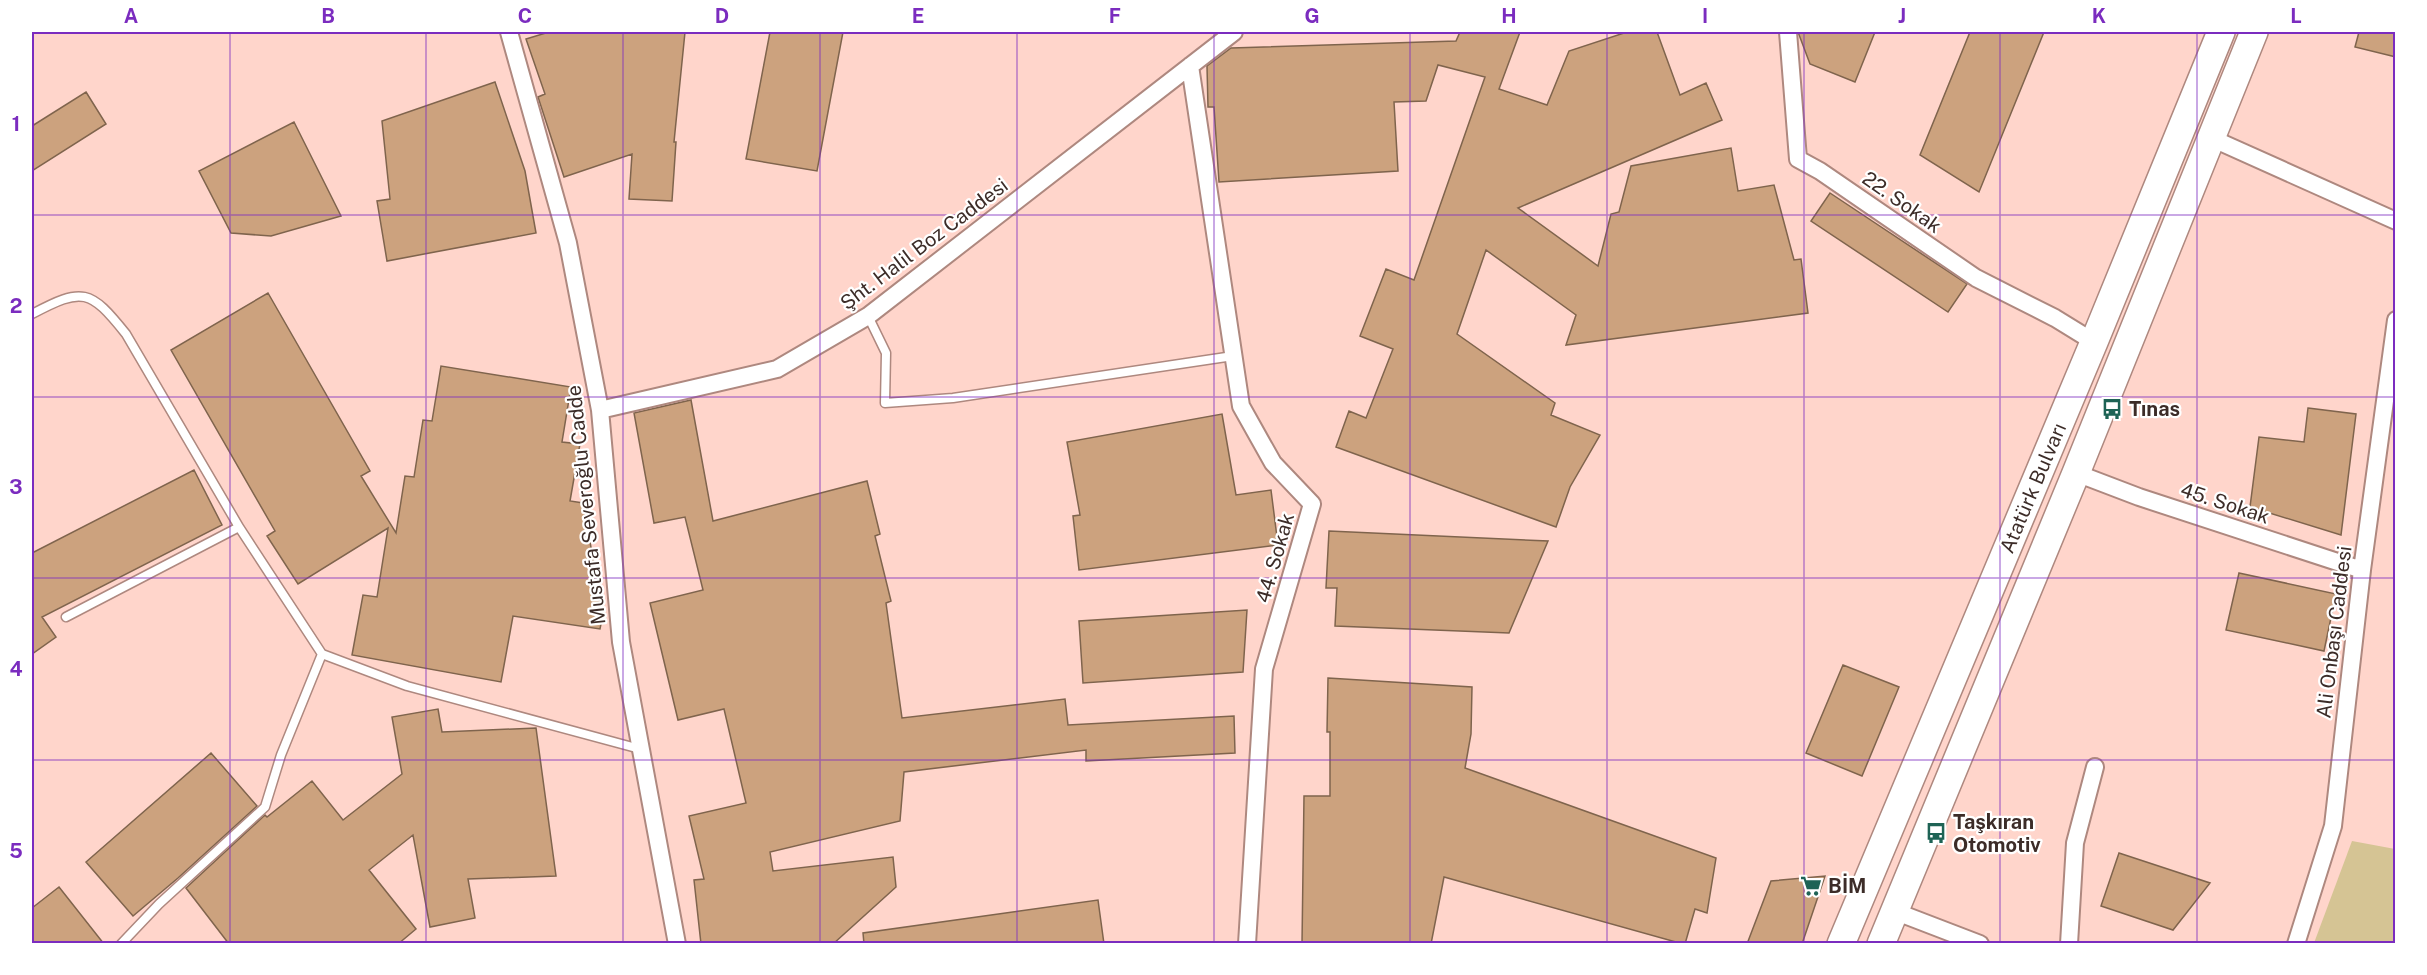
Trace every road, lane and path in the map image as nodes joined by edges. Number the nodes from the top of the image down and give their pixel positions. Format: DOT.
graph roads {
  1 [pos="509,32"];
  2 [pos="1234,32"];
  3 [pos="1788,32"];
  4 [pos="2221,32"];
  5 [pos="2254,32"];
  6 [pos="1190,66"];
  7 [pos="2211,138"];
  8 [pos="2396,221"];
  9 [pos="32,314"];
  10 [pos="868,316"];
  11 [pos="2396,320"];
  12 [pos="2094,342"];
  13 [pos="1233,356"];
  14 [pos="600,410"];
  15 [pos="2076,473"];
  16 [pos="238,527"];
  17 [pos="2362,570"];
  18 [pos="66,617"];
  19 [pos="322,654"];
  20 [pos="641,749"];
  21 [pos="2095,767"];
  22 [pos="1894,911"];
  23 [pos="121,944"];
  24 [pos="677,944"];
  25 [pos="1247,944"];
  26 [pos="1841,944"];
  27 [pos="1881,944"];
  28 [pos="1980,944"];
  29 [pos="2069,944"];
  30 [pos="2296,944"];
  1 -- 14 [label="street, Mustafa Severoğlu Cadde"];
  2 -- 6 [label="street, Şht. Halil Boz Caddesi"];
  3 -- 12 [label="street, 22. Sokak"];
  4 -- 12 [label="main road, Atatürk Bulvarı"];
  5 -- 7 [label="main road, Atatürk Bulvarı"];
  6 -- 10 [label="street, Şht. Halil Boz Caddesi"];
  6 -- 13 [label="street, 44. Sokak"];
  7 -- 8 [label="street"];
  7 -- 15 [label="main road, Atatürk Bulvarı"];
  9 -- 16 [label="lane"];
  10 -- 13 [label="lane"];
  10 -- 14 [label="street, Şht. Halil Boz Caddesi"];
  11 -- 17 [label="street, Ali Onbaşı Caddesi"];
  12 -- 26 [label="main road, Atatürk Bulvarı"];
  13 -- 25 [label="street, 44. Sokak"];
  14 -- 20 [label="street, Mustafa Severoğlu Cadde"];
  15 -- 17 [label="street, 45. Sokak"];
  15 -- 22 [label="main road, Atatürk Bulvarı"];
  16 -- 18 [label="lane"];
  16 -- 19 [label="lane"];
  17 -- 30 [label="street, Ali Onbaşı Caddesi"];
  19 -- 20 [label="lane"];
  19 -- 23 [label="lane"];
  20 -- 24 [label="street, Mustafa Severoğlu Cadde"];
  21 -- 29 [label="street"];
  22 -- 27 [label="main road, Atatürk Bulvarı"];
  22 -- 28 [label="street"];
}
